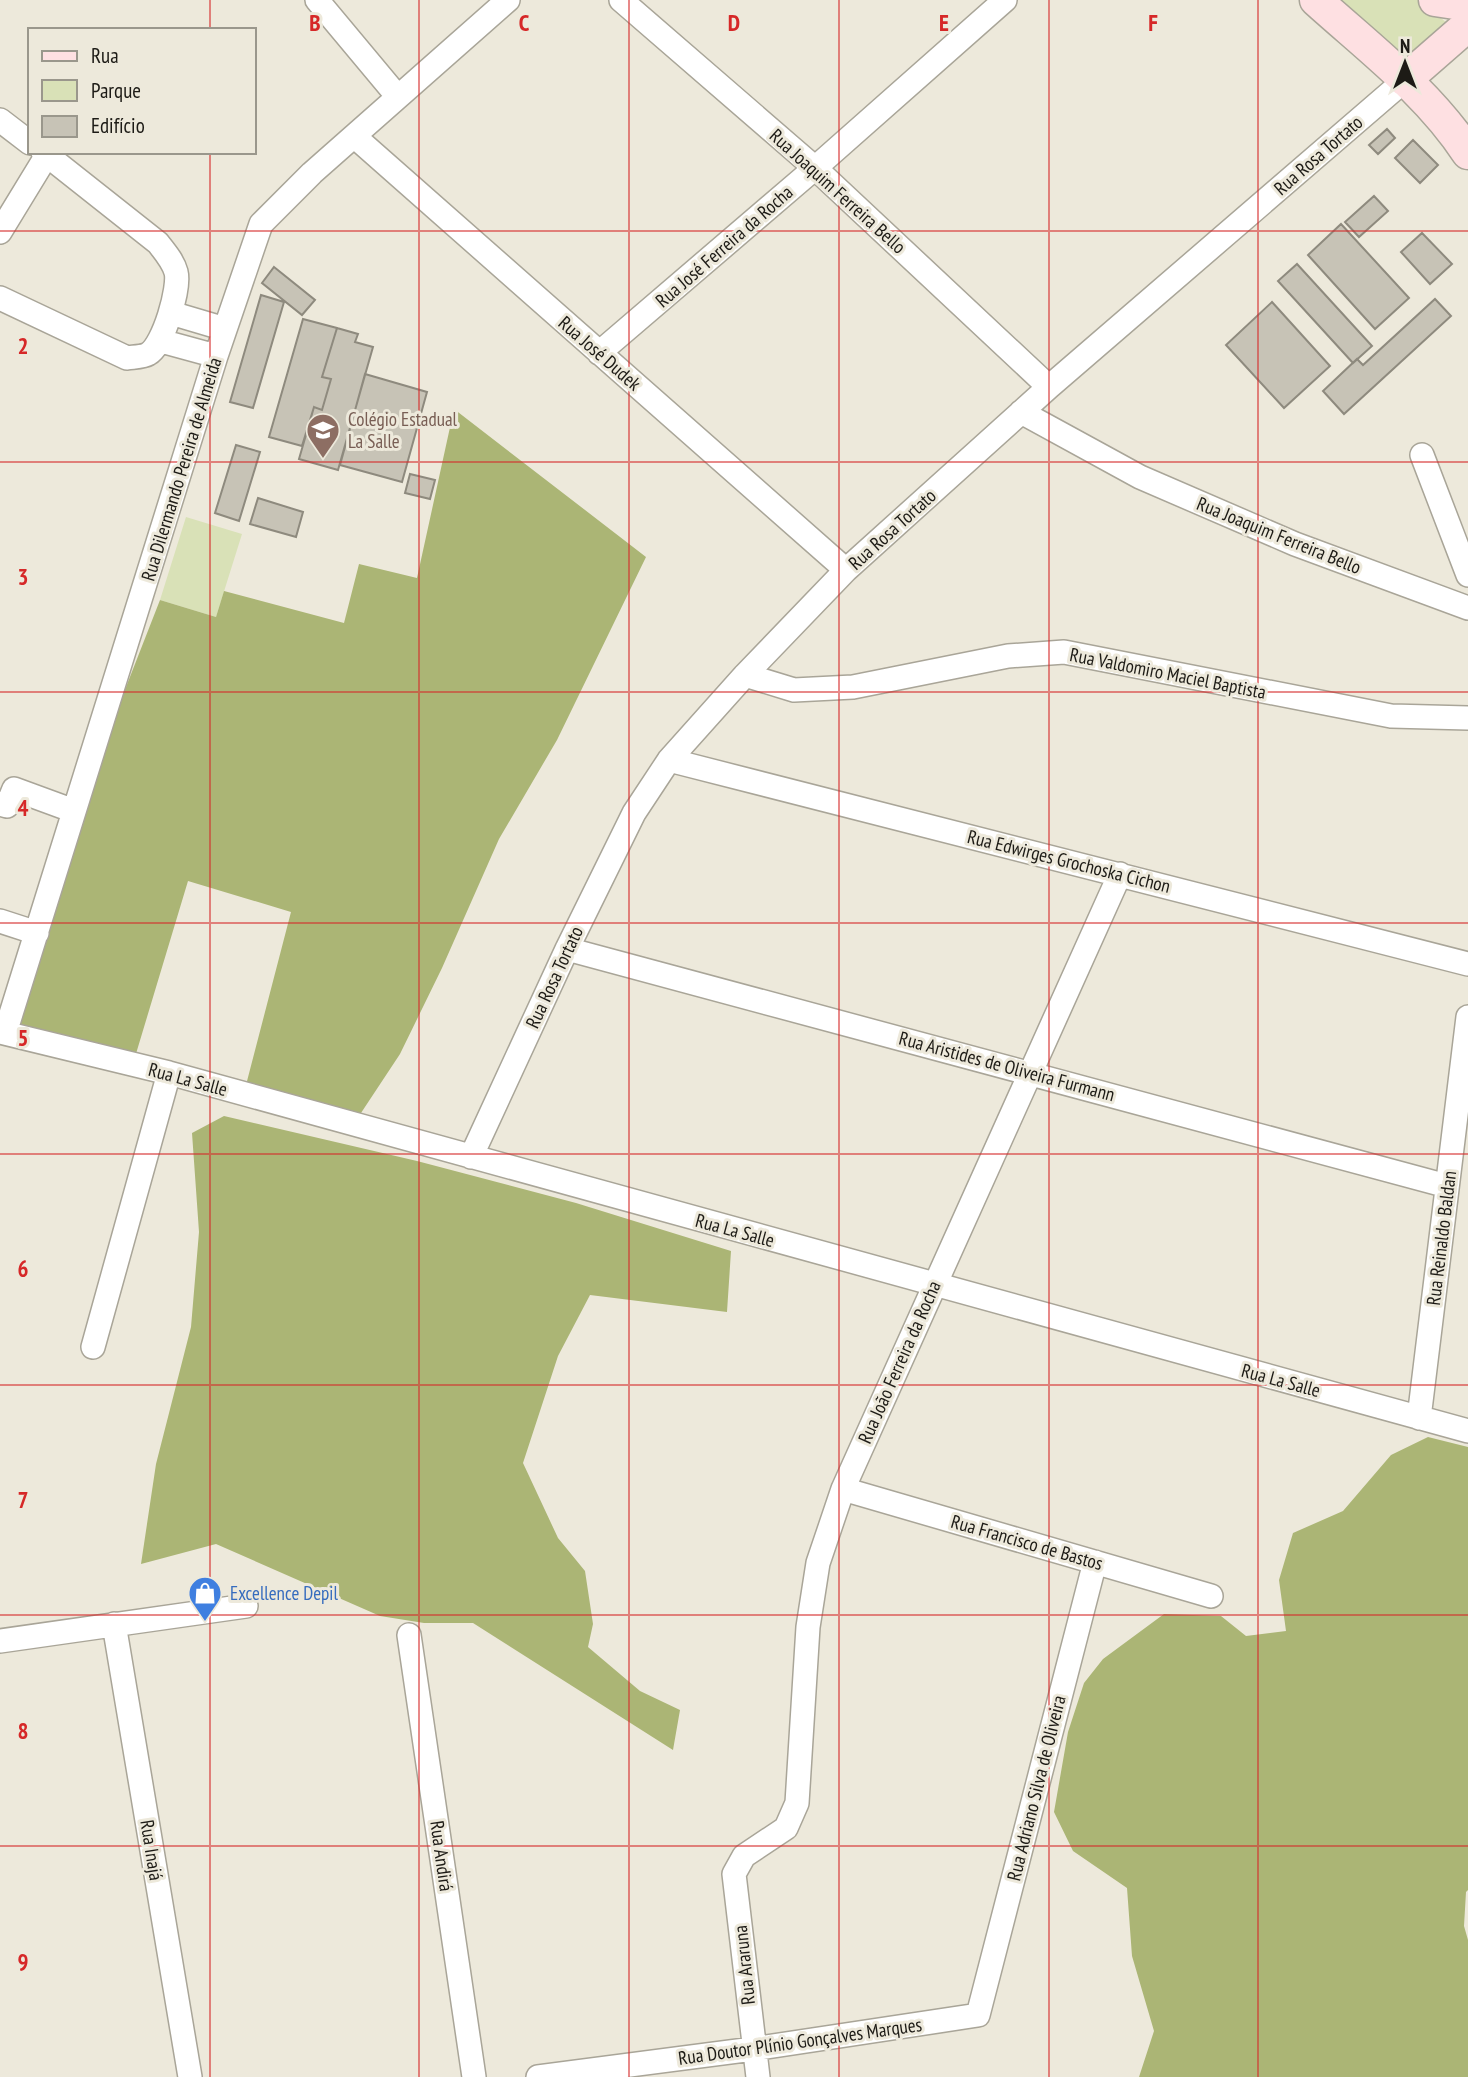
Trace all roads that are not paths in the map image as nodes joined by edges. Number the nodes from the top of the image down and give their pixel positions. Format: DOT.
graph roads {
  1 [pos="317,0"];
  2 [pos="508,0"];
  3 [pos="621,0"];
  4 [pos="1005,0"];
  5 [pos="1315,0"];
  6 [pos="1435,0"];
  7 [pos="1468,5"];
  8 [pos="1468,25"];
  9 [pos="1405,80"];
  10 [pos="398,97"];
  11 [pos="0,120"];
  12 [pos="354,136"];
  13 [pos="28,141"];
  14 [pos="1468,153"];
  15 [pos="38,154"];
  16 [pos="45,154"];
  17 [pos="815,168"];
  18 [pos="0,232"];
  19 [pos="0,298"];
  20 [pos="171,313"];
  21 [pos="225,329"];
  22 [pos="161,341"];
  23 [pos="599,353"];
  24 [pos="216,356"];
  25 [pos="1049,387"];
  26 [pos="1021,412"];
  27 [pos="1422,455"];
  28 [pos="846,570"];
  29 [pos="1468,575"];
  30 [pos="1468,608"];
  31 [pos="745,675"];
  32 [pos="1468,718"];
  33 [pos="669,760"];
  34 [pos="0,804"];
  35 [pos="74,811"];
  36 [pos="1120,874"];
  37 [pos="0,921"];
  38 [pos="37,933"];
  39 [pos="567,949"];
  40 [pos="1468,964"];
  41 [pos="1468,1017"];
  42 [pos="2,1033"];
  43 [pos="1030,1072"];
  44 [pos="169,1073"];
  45 [pos="471,1157"];
  46 [pos="1447,1186"];
  47 [pos="934,1284"];
  48 [pos="93,1347"];
  49 [pos="1419,1418"];
  50 [pos="1468,1431"];
  51 [pos="843,1489"];
  52 [pos="1095,1562"];
  53 [pos="1211,1596"];
  54 [pos="246,1606"];
  55 [pos="114,1624"];
  56 [pos="410,1634"];
  57 [pos="0,1641"];
  58 [pos="744,1856"];
  59 [pos="978,2015"];
  60 [pos="753,2049"];
  61 [pos="190,2077"];
  62 [pos="474,2077"];
  63 [pos="538,2077"];
  64 [pos="758,2077"];
  1 -- 10 [label="street"];
  2 -- 10 [label="street, Rua Dilermando Pereira de Almeida"];
  3 -- 17 [label="street, Rua Joaquim Ferreira Bello"];
  4 -- 17 [label="street, Rua José Ferreira da Rocha"];
  5 -- 9 [label="main road"];
  6 -- 7 [label="main road"];
  8 -- 9 [label="main road, Rua Rosa Tortato"];
  9 -- 14 [label="main road"];
  9 -- 25 [label="street, Rua Rosa Tortato"];
  10 -- 12 [label="street, Rua Dilermando Pereira de Almeida"];
  11 -- 13 [label="street"];
  12 -- 21 [label="street, Rua Dilermando Pereira de Almeida"];
  12 -- 23 [label="street, Rua José Dudek"];
  15 -- 18 [label="street"];
  16 -- 20 [label="street"];
  17 -- 23 [label="street, Rua José Ferreira da Rocha"];
  17 -- 25 [label="street, Rua Joaquim Ferreira Bello"];
  19 -- 22 [label="street"];
  20 -- 21 [label="street"];
  20 -- 22 [label="street"];
  21 -- 24 [label="street, Rua Dilermando Pereira de Almeida"];
  22 -- 24 [label="street"];
  23 -- 28 [label="street, Rua José Dudek"];
  24 -- 35 [label="street, Rua Dilermando Pereira de Almeida"];
  25 -- 26 [label="street, Rua Rosa Tortato"];
  26 -- 28 [label="street, Rua Rosa Tortato"];
  26 -- 30 [label="street, Rua Joaquim Ferreira Bello"];
  27 -- 29 [label="street"];
  28 -- 31 [label="street, Rua Rosa Tortato"];
  31 -- 32 [label="street, Rua Valdomiro Maciel Baptista"];
  31 -- 33 [label="street, Rua Rosa Tortato"];
  33 -- 36 [label="street, Rua Edwirges Grochoska Cichon"];
  33 -- 39 [label="street, Rua Rosa Tortato"];
  34 -- 35 [label="street"];
  35 -- 38 [label="street, Rua Dilermando Pereira de Almeida"];
  36 -- 40 [label="street, Rua Edwirges Grochoska Cichon"];
  36 -- 43 [label="street, Rua João Ferreira da Rocha"];
  37 -- 38 [label="street"];
  38 -- 42 [label="street, Rua Dilermando Pereira de Almeida"];
  39 -- 43 [label="street, Rua Aristides de Oliveira Furmann"];
  39 -- 45 [label="street, Rua Rosa Tortato"];
  41 -- 46 [label="street, Rua Reinaldo Baldan"];
  42 -- 44 [label="street, Rua La Salle"];
  43 -- 46 [label="street, Rua Aristides de Oliveira Furmann"];
  43 -- 47 [label="street, Rua João Ferreira da Rocha"];
  44 -- 45 [label="street, Rua La Salle"];
  44 -- 48 [label="street"];
  45 -- 47 [label="street, Rua La Salle"];
  46 -- 49 [label="street, Rua Reinaldo Baldan"];
  47 -- 49 [label="street, Rua La Salle"];
  47 -- 51 [label="street, Rua João Ferreira da Rocha"];
  49 -- 50 [label="street, Rua La Salle"];
  51 -- 52 [label="street, Rua Francisco de Bastos"];
  51 -- 58 [label="street, Rua João Ferreira da Rocha"];
  52 -- 53 [label="street, Rua Francisco de Bastos"];
  52 -- 59 [label="street, Rua Adriano Silva de Oliveira"];
  54 -- 55 [label="street"];
  55 -- 57 [label="street"];
  55 -- 61 [label="street, Rua Inajá"];
  56 -- 62 [label="street, Rua Andirá"];
  58 -- 60 [label="street, Rua Araruna"];
  59 -- 60 [label="street, Rua Doutor Plínio Gonçalves Marques"];
  60 -- 63 [label="street, Rua Doutor Plínio Gonçalves Marques"];
  60 -- 64 [label="street, Rua Araruna"];
}
